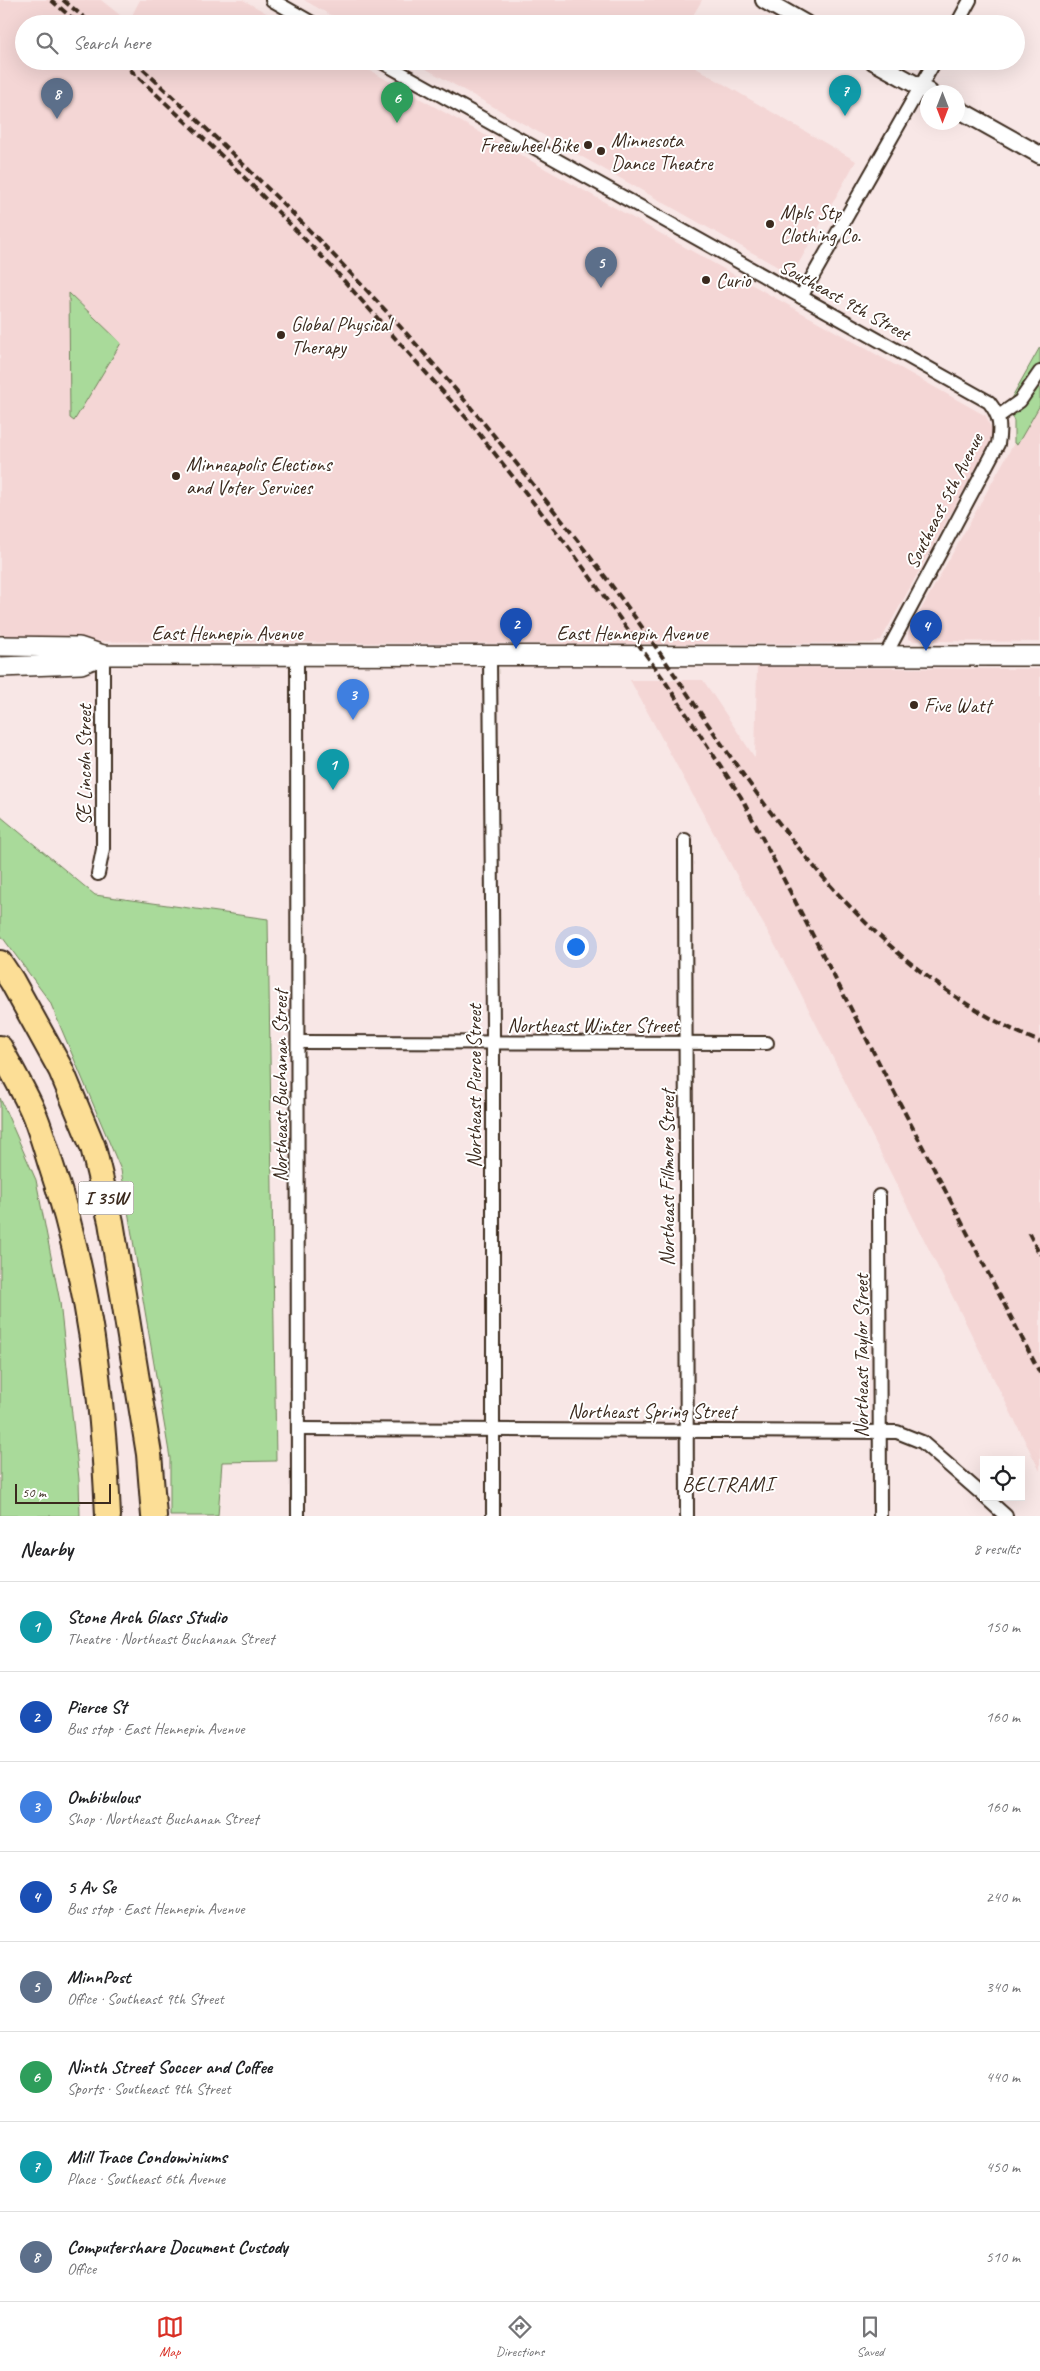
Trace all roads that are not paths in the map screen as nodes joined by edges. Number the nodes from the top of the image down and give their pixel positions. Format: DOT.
graph roads {
  1 [pos="272,0"];
  2 [pos="764,0"];
  3 [pos="970,0"];
  4 [pos="298,15"];
  5 [pos="790,15"];
  6 [pos="961,15"];
  7 [pos="396,70"];
  8 [pos="889,70"];
  9 [pos="933,70"];
  10 [pos="927,85"];
  11 [pos="920,87"];
  12 [pos="920,98"];
  13 [pos="965,113"];
  14 [pos="1040,155"];
  15 [pos="801,296"];
  16 [pos="1040,372"];
  17 [pos="999,416"];
  18 [pos="0,646"];
  19 [pos="103,655"];
  20 [pos="298,655"];
  21 [pos="490,655"];
  22 [pos="886,656"];
  23 [pos="1040,656"];
  24 [pos="0,667"];
  25 [pos="685,840"];
  26 [pos="98,874"];
  27 [pos="0,963"];
  28 [pos="299,1042"];
  29 [pos="493,1043"];
  30 [pos="685,1043"];
  31 [pos="767,1043"];
  32 [pos="0,1048"];
  33 [pos="879,1196"];
  34 [pos="298,1429"];
  35 [pos="493,1430"];
  36 [pos="687,1430"];
  37 [pos="880,1431"];
  38 [pos="980,1493"];
  39 [pos="989,1501"];
  40 [pos="108,1516"];
  41 [pos="154,1516"];
  42 [pos="298,1516"];
  43 [pos="493,1516"];
  44 [pos="687,1516"];
  45 [pos="880,1516"];
  46 [pos="1006,1516"];
  1 -- 4 [label="street"];
  2 -- 5 [label="street"];
  3 -- 6 [label="street"];
  7 -- 15 [label="street, Southeast 9th Street"];
  8 -- 11 [label="street"];
  9 -- 10 [label="street"];
  12 -- 15 [label="street"];
  13 -- 14 [label="street"];
  15 -- 17 [label="street, Southeast 9th Street"];
  16 -- 17 [label="street, Southeast 5th Avenue"];
  17 -- 22 [label="street, Southeast 5th Avenue"];
  18 -- 19 [label="main road, East Hennepin Avenue"];
  19 -- 20 [label="main road, East Hennepin Avenue"];
  19 -- 24 [label="main road, East Hennepin Avenue"];
  19 -- 26 [label="street, SE Lincoln Street"];
  20 -- 21 [label="main road, East Hennepin Avenue"];
  20 -- 28 [label="street, Northeast Buchanan Street"];
  21 -- 22 [label="main road, East Hennepin Avenue"];
  21 -- 29 [label="street, Northeast Pierce Street"];
  22 -- 23 [label="main road, East Hennepin Avenue"];
  25 -- 30 [label="street, Northeast Fillmore Street"];
  27 -- 41 [label="highway, I 35W"];
  28 -- 29 [label="street, Northeast Winter Street"];
  28 -- 34 [label="street, Northeast Buchanan Street"];
  29 -- 30 [label="street, Northeast Winter Street"];
  29 -- 35 [label="street, Northeast Pierce Street"];
  30 -- 31 [label="street, Northeast Winter Street"];
  30 -- 36 [label="street, Northeast Fillmore Street"];
  32 -- 40 [label="highway, I 35W"];
  33 -- 37 [label="street, Northeast Taylor Street"];
  34 -- 35 [label="street, Northeast Spring Street"];
  34 -- 42 [label="street, Northeast Buchanan Street"];
  35 -- 36 [label="street, Northeast Spring Street"];
  35 -- 43 [label="street, Northeast Pierce Street"];
  36 -- 37 [label="street, Northeast Spring Street"];
  36 -- 44 [label="street, Northeast Fillmore Street"];
  37 -- 38 [label="street, Northeast Spring Street"];
  37 -- 45 [label="street, Northeast Taylor Street"];
  39 -- 46 [label="street, Northeast Spring Street"];
}
